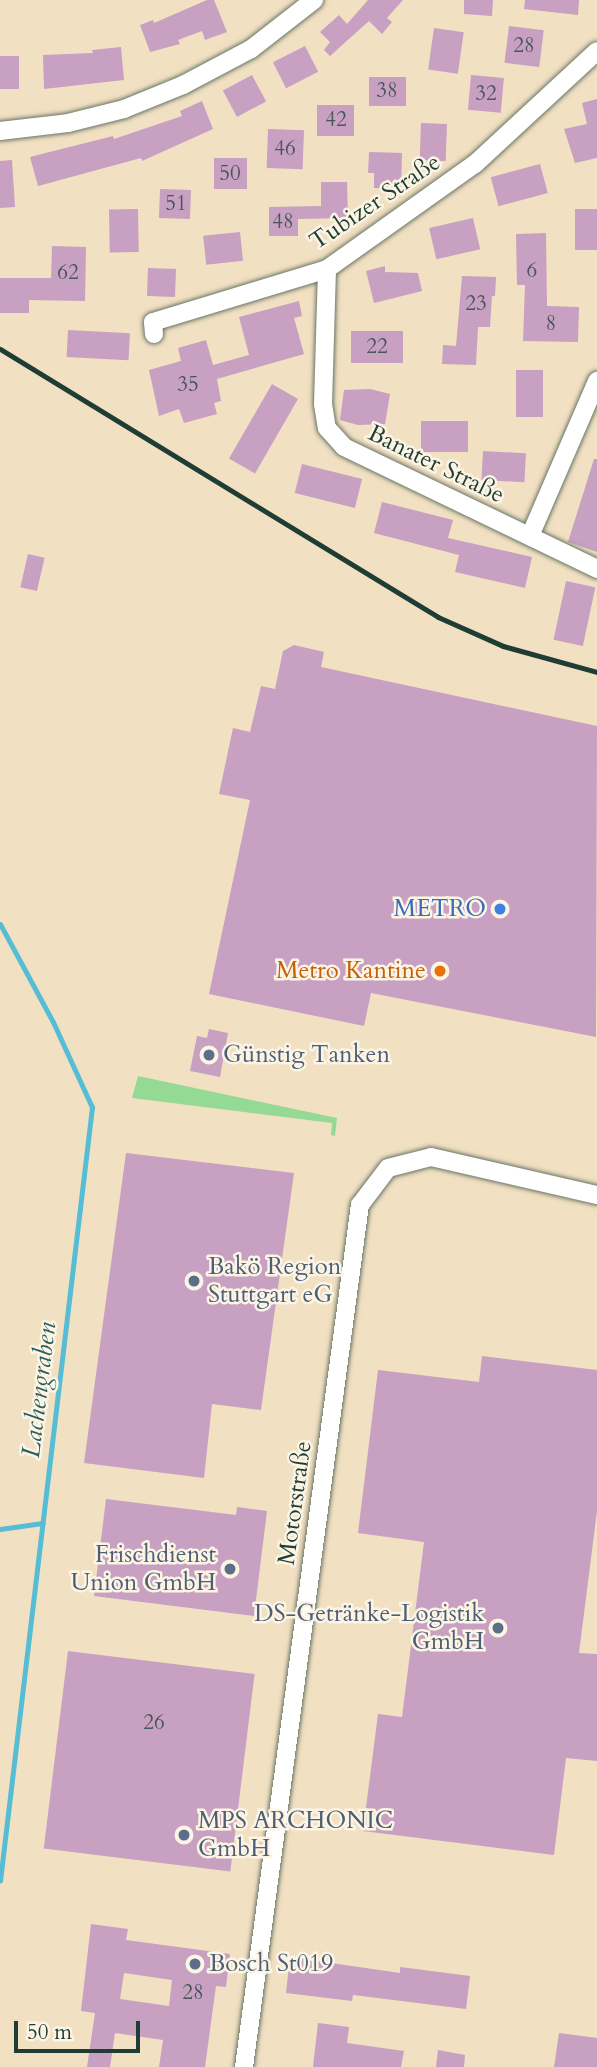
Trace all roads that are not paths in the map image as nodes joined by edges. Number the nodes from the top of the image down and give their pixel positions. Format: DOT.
graph roads {
  1 [pos="314,0"];
  2 [pos="597,51"];
  3 [pos="0,131"];
  4 [pos="327,269"];
  5 [pos="154,334"];
  6 [pos="597,381"];
  7 [pos="530,536"];
  8 [pos="597,569"];
  9 [pos="597,1195"];
  10 [pos="244,2067"];
  1 -- 3 [label="street"];
  2 -- 4 [label="street, Tubizer Straße"];
  4 -- 5 [label="street, Tubizer Straße"];
  4 -- 7 [label="street, Banater Straße"];
  6 -- 7 [label="street"];
  7 -- 8 [label="street, Banater Straße"];
  9 -- 10 [label="street, Motorstraße"];
}
